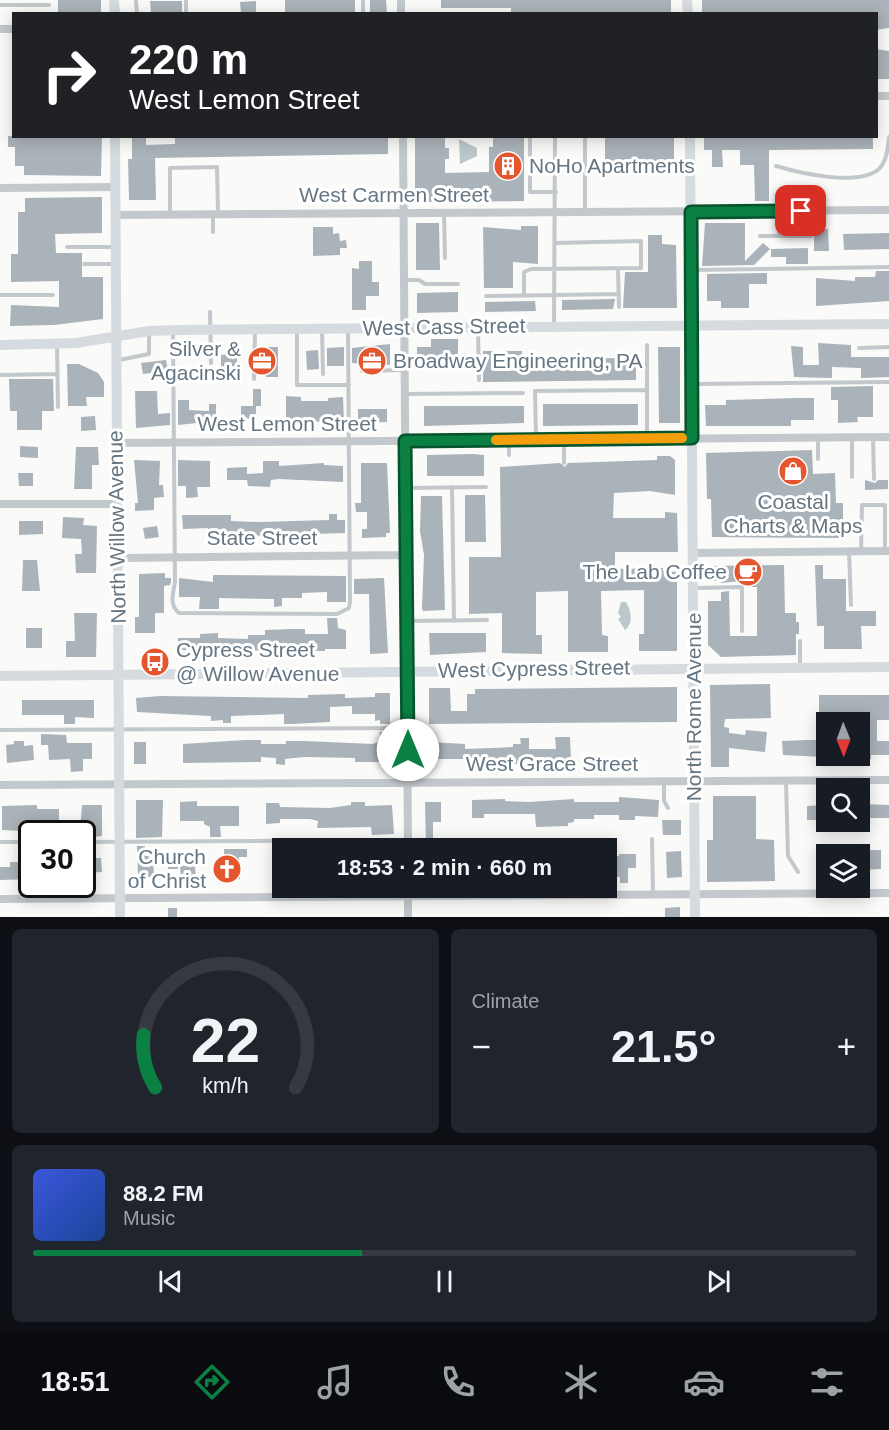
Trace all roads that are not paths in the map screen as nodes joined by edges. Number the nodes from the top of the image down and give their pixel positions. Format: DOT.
graph roads {
  1 [pos="0,5"];
  2 [pos="49,5"];
  3 [pos="889,137"];
  4 [pos="115,138"];
  5 [pos="403,138"];
  6 [pos="530,138"];
  7 [pos="555,138"];
  8 [pos="585,138"];
  9 [pos="690,138"];
  10 [pos="776,166"];
  11 [pos="115,187"];
  12 [pos="0,188"];
  13 [pos="556,192"];
  14 [pos="889,210"];
  15 [pos="556,212"];
  16 [pos="691,212"];
  17 [pos="779,212"];
  18 [pos="404,213"];
  19 [pos="444,213"];
  20 [pos="585,213"];
  21 [pos="215,214"];
  22 [pos="116,215"];
  23 [pos="170,215"];
  24 [pos="213,232"];
  25 [pos="760,236"];
  26 [pos="779,236"];
  27 [pos="811,236"];
  28 [pos="555,243"];
  29 [pos="66,247"];
  30 [pos="115,247"];
  31 [pos="445,258"];
  32 [pos="84,264"];
  33 [pos="115,264"];
  34 [pos="889,267"];
  35 [pos="555,268"];
  36 [pos="618,268"];
  37 [pos="692,270"];
  38 [pos="404,280"];
  39 [pos="458,284"];
  40 [pos="619,294"];
  41 [pos="0,295"];
  42 [pos="53,295"];
  43 [pos="524,295"];
  44 [pos="555,295"];
  45 [pos="486,296"];
  46 [pos="619,307"];
  47 [pos="210,312"];
  48 [pos="889,324"];
  49 [pos="692,325"];
  50 [pos="554,326"];
  51 [pos="404,327"];
  52 [pos="478,327"];
  53 [pos="297,328"];
  54 [pos="322,328"];
  55 [pos="348,328"];
  56 [pos="255,329"];
  57 [pos="172,330"];
  58 [pos="210,330"];
  59 [pos="149,331"];
  60 [pos="114,336"];
  61 [pos="57,344"];
  62 [pos="0,345"];
  63 [pos="646,345"];
  64 [pos="889,347"];
  65 [pos="859,348"];
  66 [pos="115,360"];
  67 [pos="211,363"];
  68 [pos="405,370"];
  69 [pos="363,371"];
  70 [pos="57,374"];
  71 [pos="323,374"];
  72 [pos="0,375"];
  73 [pos="254,379"];
  74 [pos="479,380"];
  75 [pos="889,382"];
  76 [pos="692,384"];
  77 [pos="349,385"];
  78 [pos="647,390"];
  79 [pos="523,393"];
  80 [pos="405,394"];
  81 [pos="58,407"];
  82 [pos="818,437"];
  83 [pos="852,437"];
  84 [pos="873,437"];
  85 [pos="889,437"];
  86 [pos="692,438"];
  87 [pos="564,439"];
  88 [pos="647,439"];
  89 [pos="509,440"];
  90 [pos="536,440"];
  91 [pos="350,441"];
  92 [pos="405,441"];
  93 [pos="116,443"];
  94 [pos="173,443"];
  95 [pos="509,455"];
  96 [pos="818,459"];
  97 [pos="564,463"];
  98 [pos="852,477"];
  99 [pos="874,479"];
  100 [pos="452,487"];
  101 [pos="486,487"];
  102 [pos="406,488"];
  103 [pos="0,504"];
  104 [pos="117,504"];
  105 [pos="887,551"];
  106 [pos="849,552"];
  107 [pos="861,552"];
  108 [pos="693,553"];
  109 [pos="406,555"];
  110 [pos="351,556"];
  111 [pos="175,557"];
  112 [pos="118,558"];
  113 [pos="693,588"];
  114 [pos="851,605"];
  115 [pos="487,620"];
  116 [pos="407,621"];
  117 [pos="454,621"];
  118 [pos="742,631"];
  119 [pos="800,641"];
  120 [pos="800,667"];
  121 [pos="889,667"];
  122 [pos="694,668"];
  123 [pos="407,670"];
  124 [pos="118,673"];
  125 [pos="0,676"];
  126 [pos="407,728"];
  127 [pos="119,729"];
  128 [pos="0,730"];
  129 [pos="889,780"];
  130 [pos="664,781"];
  131 [pos="695,781"];
  132 [pos="408,782"];
  133 [pos="786,782"];
  134 [pos="0,785"];
  135 [pos="118,785"];
  136 [pos="668,808"];
  137 [pos="408,838"];
  138 [pos="652,839"];
  139 [pos="272,841"];
  140 [pos="0,842"];
  141 [pos="18,842"];
  142 [pos="96,842"];
  143 [pos="120,842"];
  144 [pos="798,872"];
  145 [pos="889,892"];
  146 [pos="695,893"];
  147 [pos="617,894"];
  148 [pos="653,894"];
  149 [pos="272,895"];
  150 [pos="119,898"];
  151 [pos="408,898"];
  152 [pos="0,899"];
  153 [pos="120,917"];
  154 [pos="408,917"];
  155 [pos="695,917"];
  1 -- 2 [label="lane"];
  3 -- 10 [label="lane"];
  4 -- 11 [label="street, North Willow Avenue"];
  5 -- 18 [label="street"];
  6 -- 13 [label="lane"];
  7 -- 13 [label="lane"];
  8 -- 20 [label="lane"];
  9 -- 16 [label="street, North Rome Avenue"];
  11 -- 12 [label="street"];
  11 -- 22 [label="street, North Willow Avenue"];
  13 -- 15 [label="lane"];
  14 -- 17 [label="street, West Carmen Street"];
  15 -- 19 [label="street, West Carmen Street"];
  15 -- 20 [label="street, West Carmen Street"];
  15 -- 28 [label="lane"];
  16 -- 17 [label="street, West Carmen Street"];
  16 -- 20 [label="street, West Carmen Street"];
  16 -- 37 [label="street, North Rome Avenue"];
  17 -- 26 [label="lane"];
  18 -- 19 [label="street, West Carmen Street"];
  18 -- 21 [label="street, West Carmen Street"];
  18 -- 38 [label="street"];
  19 -- 31 [label="lane"];
  21 -- 23 [label="street, West Carmen Street"];
  21 -- 23 [label="lane"];
  21 -- 24 [label="lane"];
  22 -- 23 [label="street, West Carmen Street"];
  22 -- 30 [label="street, North Willow Avenue"];
  25 -- 26 [label="lane"];
  26 -- 27 [label="lane"];
  28 -- 35 [label="lane"];
  28 -- 36 [label="lane"];
  29 -- 30 [label="lane"];
  30 -- 33 [label="street, North Willow Avenue"];
  32 -- 33 [label="lane"];
  33 -- 60 [label="street, North Willow Avenue"];
  34 -- 37 [label="lane"];
  35 -- 36 [label="lane"];
  35 -- 43 [label="lane"];
  35 -- 44 [label="lane"];
  36 -- 40 [label="lane"];
  37 -- 49 [label="street, North Rome Avenue"];
  38 -- 39 [label="lane"];
  38 -- 51 [label="street"];
  40 -- 44 [label="lane"];
  40 -- 46 [label="lane"];
  41 -- 42 [label="lane"];
  43 -- 44 [label="lane"];
  43 -- 45 [label="lane"];
  44 -- 50 [label="lane"];
  47 -- 58 [label="lane"];
  48 -- 49 [label="street, West Cass Street"];
  49 -- 50 [label="street, West Cass Street"];
  49 -- 76 [label="street, North Rome Avenue"];
  50 -- 52 [label="street, West Cass Street"];
  51 -- 52 [label="street, West Cass Street"];
  51 -- 55 [label="street, West Cass Street"];
  51 -- 68 [label="street"];
  52 -- 74 [label="lane"];
  53 -- 54 [label="street, West Cass Street"];
  53 -- 56 [label="street, West Cass Street"];
  53 -- 77 [label="lane"];
  54 -- 55 [label="street, West Cass Street"];
  54 -- 71 [label="lane"];
  55 -- 77 [label="lane"];
  56 -- 58 [label="street, West Cass Street"];
  56 -- 73 [label="lane"];
  57 -- 58 [label="street, West Cass Street"];
  57 -- 59 [label="street, West Cass Street"];
  57 -- 94 [label="lane"];
  58 -- 67 [label="lane"];
  59 -- 60 [label="street, West Cass Street"];
  59 -- 66 [label="lane"];
  60 -- 61 [label="street, West Cass Street"];
  60 -- 66 [label="street, North Willow Avenue"];
  61 -- 62 [label="street, West Cass Street"];
  61 -- 70 [label="lane"];
  63 -- 78 [label="lane"];
  64 -- 65 [label="lane"];
  66 -- 93 [label="street, North Willow Avenue"];
  68 -- 69 [label="lane"];
  68 -- 80 [label="street"];
  70 -- 72 [label="lane"];
  70 -- 81 [label="lane"];
  75 -- 76 [label="lane"];
  76 -- 86 [label="street, North Rome Avenue"];
  77 -- 91 [label="lane"];
  78 -- 88 [label="lane"];
  78 -- 90 [label="lane"];
  79 -- 80 [label="lane"];
  80 -- 92 [label="street"];
  82 -- 83 [label="street, West Lemon Street"];
  82 -- 86 [label="street, West Lemon Street"];
  82 -- 96 [label="lane"];
  83 -- 84 [label="street, West Lemon Street"];
  83 -- 98 [label="lane"];
  84 -- 85 [label="street, West Lemon Street"];
  84 -- 99 [label="lane"];
  86 -- 88 [label="street, West Lemon Street"];
  86 -- 108 [label="street, North Rome Avenue"];
  87 -- 88 [label="street, West Lemon Street"];
  87 -- 90 [label="street, West Lemon Street"];
  87 -- 97 [label="lane"];
  89 -- 90 [label="street, West Lemon Street"];
  89 -- 92 [label="street, West Lemon Street"];
  89 -- 95 [label="lane"];
  91 -- 92 [label="street, West Lemon Street"];
  91 -- 94 [label="street, West Lemon Street"];
  91 -- 110 [label="lane"];
  92 -- 102 [label="street"];
  93 -- 94 [label="street, West Lemon Street"];
  93 -- 104 [label="street, North Willow Avenue"];
  94 -- 111 [label="lane"];
  100 -- 101 [label="lane"];
  100 -- 102 [label="lane"];
  100 -- 117 [label="lane"];
  102 -- 109 [label="street"];
  103 -- 104 [label="street"];
  104 -- 112 [label="street, North Willow Avenue"];
  105 -- 107 [label="street"];
  105 -- 107 [label="lane"];
  106 -- 107 [label="street"];
  106 -- 108 [label="street"];
  106 -- 114 [label="lane"];
  108 -- 113 [label="street, North Rome Avenue"];
  109 -- 110 [label="street, State Street"];
  109 -- 116 [label="street"];
  110 -- 111 [label="street, State Street"];
  110 -- 111 [label="lane"];
  111 -- 112 [label="street, State Street"];
  112 -- 124 [label="street, North Willow Avenue"];
  113 -- 118 [label="lane"];
  113 -- 122 [label="street, North Rome Avenue"];
  115 -- 117 [label="lane"];
  116 -- 117 [label="lane"];
  116 -- 123 [label="street"];
  119 -- 120 [label="lane"];
  120 -- 121 [label="street, West Cypress Street"];
  120 -- 122 [label="street, West Cypress Street"];
  122 -- 123 [label="street, West Cypress Street"];
  122 -- 131 [label="street, North Rome Avenue"];
  123 -- 124 [label="street, West Cypress Street"];
  123 -- 126 [label="street"];
  124 -- 125 [label="street, West Cypress Street"];
  124 -- 127 [label="street, North Willow Avenue"];
  126 -- 127 [label="lane"];
  126 -- 132 [label="street"];
  127 -- 128 [label="lane"];
  127 -- 135 [label="street, North Willow Avenue"];
  129 -- 133 [label="street, West Grace Street"];
  130 -- 131 [label="street, West Grace Street"];
  130 -- 132 [label="street, West Grace Street"];
  130 -- 136 [label="lane"];
  131 -- 133 [label="street, West Grace Street"];
  131 -- 146 [label="street, North Rome Avenue"];
  132 -- 135 [label="street, West Grace Street"];
  132 -- 137 [label="street"];
  133 -- 144 [label="lane"];
  134 -- 135 [label="street, West Grace Street"];
  135 -- 143 [label="street, North Willow Avenue"];
  138 -- 148 [label="lane"];
  139 -- 143 [label="lane"];
  140 -- 141 [label="lane"];
  142 -- 143 [label="lane"];
  143 -- 150 [label="street, North Willow Avenue"];
  145 -- 146 [label="street"];
  146 -- 148 [label="street"];
  146 -- 155 [label="street, North Rome Avenue"];
  147 -- 148 [label="street"];
  149 -- 150 [label="street"];
  150 -- 152 [label="street"];
  150 -- 153 [label="street, North Willow Avenue"];
  151 -- 154 [label="street"];
}
